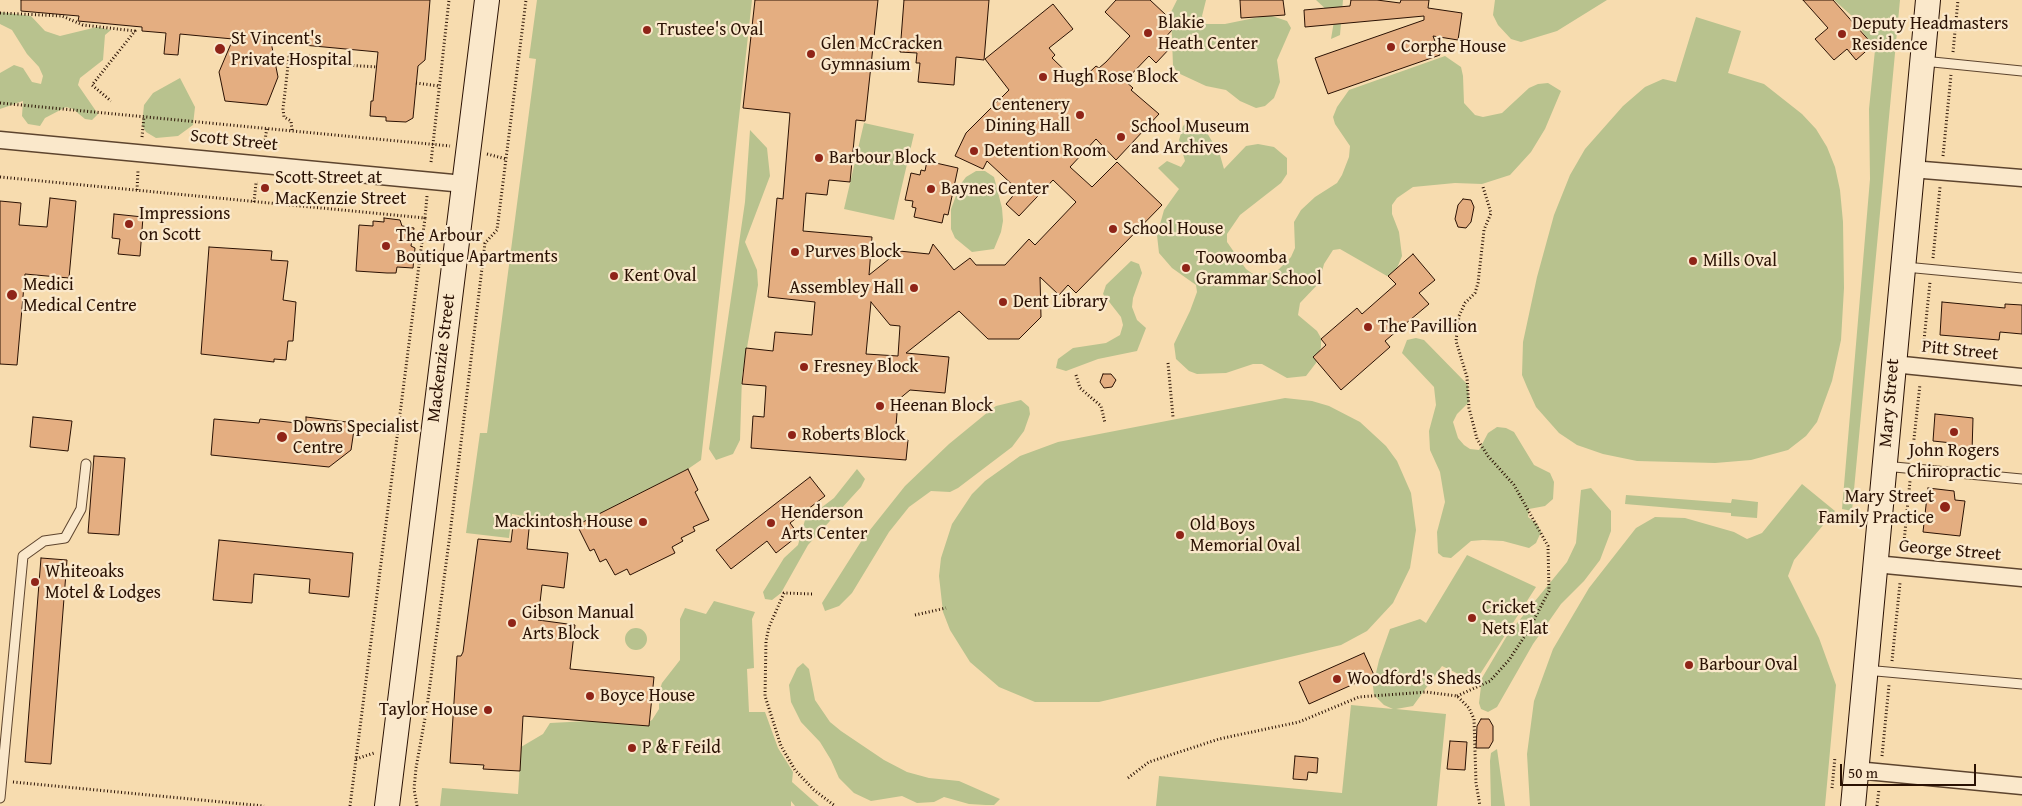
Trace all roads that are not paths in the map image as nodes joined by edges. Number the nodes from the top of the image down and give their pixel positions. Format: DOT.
graph roads {
  1 [pos="487,0"];
  2 [pos="1928,0"];
  3 [pos="1921,61"];
  4 [pos="2022,71"];
  5 [pos="0,140"];
  6 [pos="1911,169"];
  7 [pos="2022,178"];
  8 [pos="464,184"];
  9 [pos="1902,267"];
  10 [pos="2022,278"];
  11 [pos="1893,364"];
  12 [pos="2022,377"];
  13 [pos="86,464"];
  14 [pos="1884,466"];
  15 [pos="2022,479"];
  16 [pos="1875,564"];
  17 [pos="2022,578"];
  18 [pos="1865,670"];
  19 [pos="2022,684"];
  20 [pos="1856,770"];
  21 [pos="1,780"];
  22 [pos="2022,786"];
  23 [pos="0,798"];
  24 [pos="387,806"];
  25 [pos="1853,806"];
  1 -- 8 [label="main road, Mackenzie Street"];
  2 -- 3 [label="main road, Mary Street"];
  3 -- 4 [label="lane"];
  3 -- 6 [label="main road, Mary Street"];
  5 -- 8 [label="street, Scott Street"];
  6 -- 7 [label="street"];
  6 -- 9 [label="main road, Mary Street"];
  8 -- 24 [label="main road, Mackenzie Street"];
  9 -- 10 [label="lane"];
  9 -- 11 [label="main road, Mary Street"];
  11 -- 12 [label="street, Pitt Street"];
  11 -- 14 [label="main road, Mary Street"];
  13 -- 21 [label="lane"];
  14 -- 15 [label="lane"];
  14 -- 16 [label="main road, Mary Street"];
  16 -- 17 [label="street, George Street"];
  16 -- 18 [label="main road, Mary Street"];
  18 -- 19 [label="lane"];
  18 -- 20 [label="main road, Mary Street"];
  20 -- 22 [label="street"];
  20 -- 25 [label="main road, Mary Street"];
  21 -- 23 [label="lane"];
}
